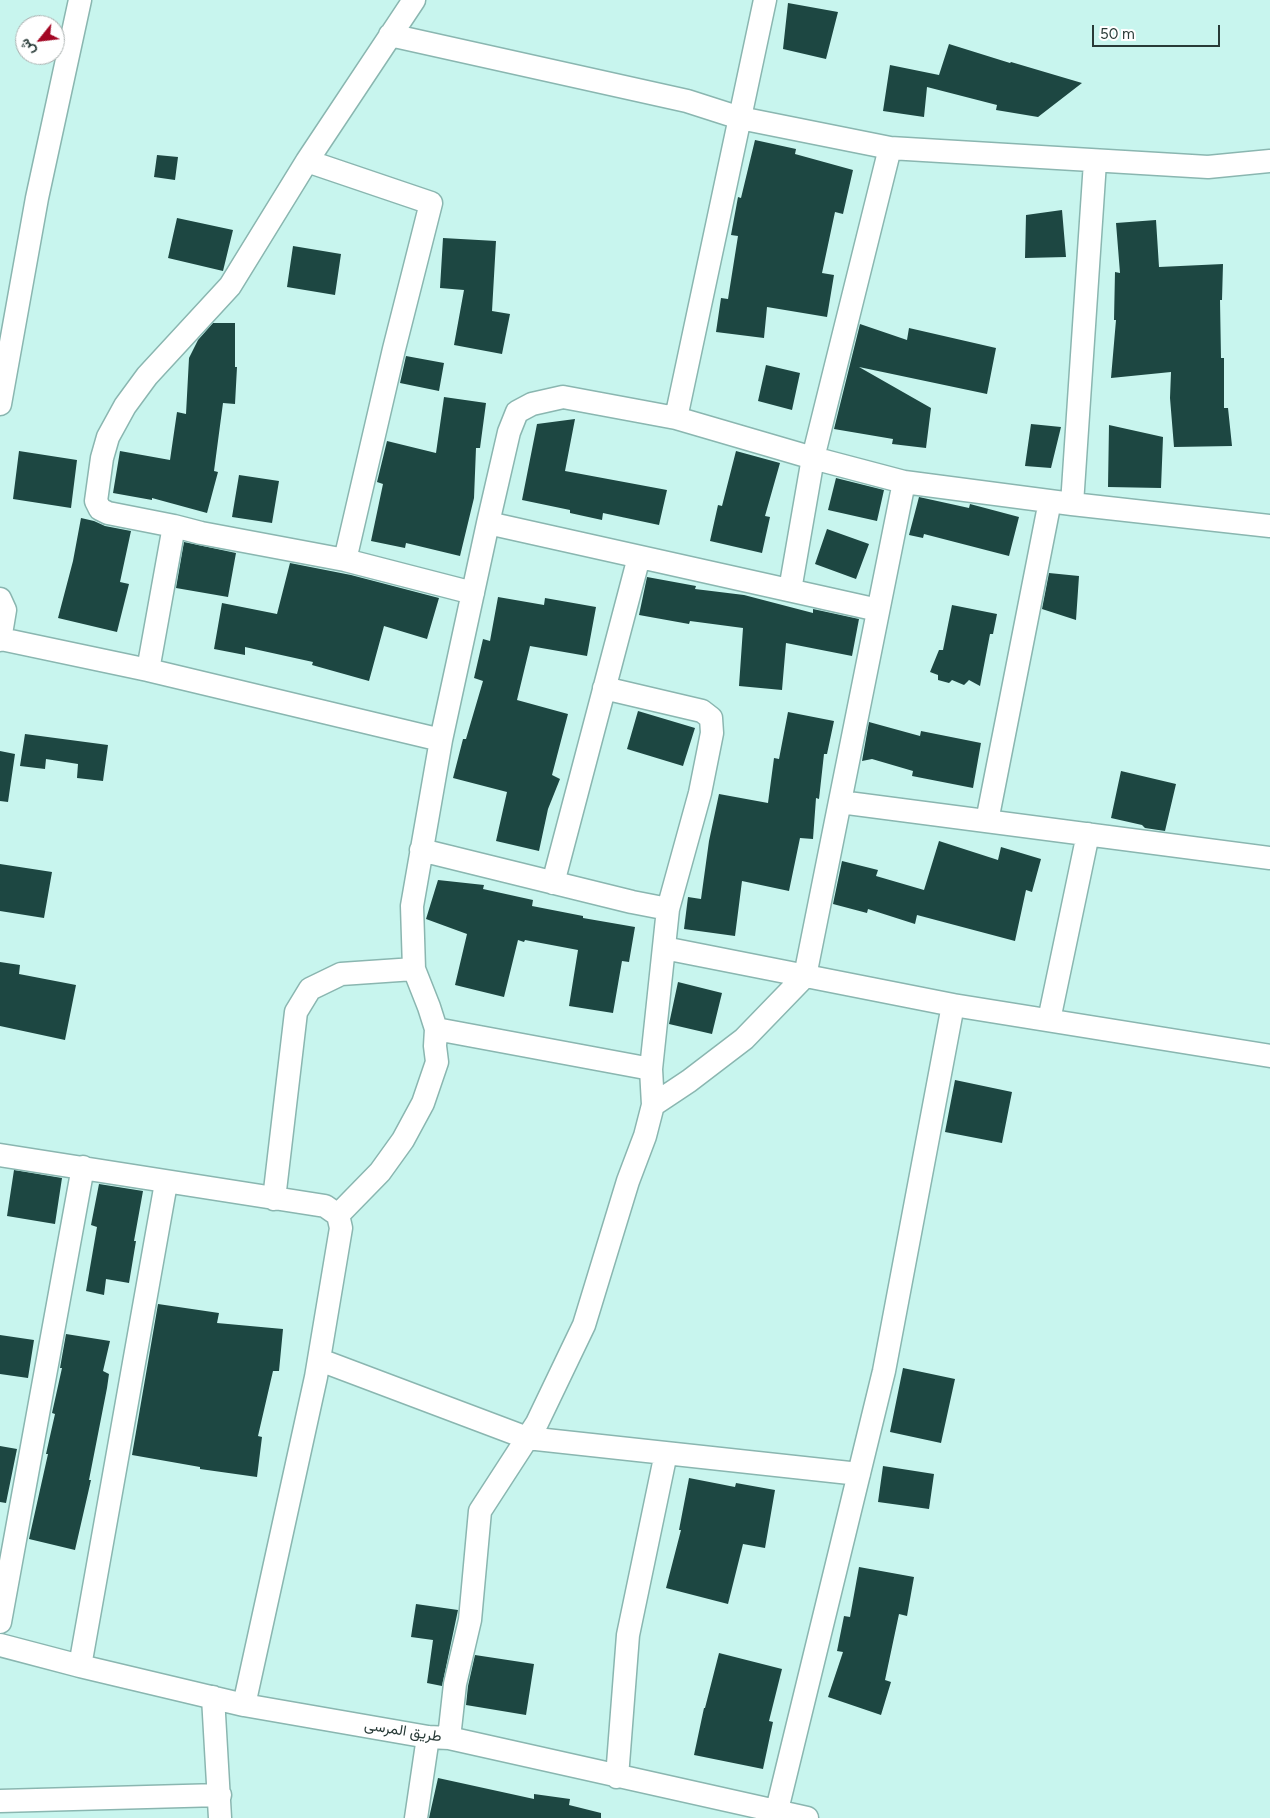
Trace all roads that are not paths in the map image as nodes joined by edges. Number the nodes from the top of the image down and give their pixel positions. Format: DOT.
graph roads {
  1 [pos="80,0"];
  2 [pos="414,0"];
  3 [pos="765,0"];
  4 [pos="390,34"];
  5 [pos="740,118"];
  6 [pos="890,148"];
  7 [pos="1270,160"];
  8 [pos="307,161"];
  9 [pos="1095,162"];
  10 [pos="0,404"];
  11 [pos="676,418"];
  12 [pos="812,458"];
  13 [pos="904,482"];
  14 [pos="1050,501"];
  15 [pos="1072,504"];
  16 [pos="488,523"];
  17 [pos="174,526"];
  18 [pos="1270,526"];
  19 [pos="639,556"];
  20 [pos="345,560"];
  21 [pos="790,590"];
  22 [pos="473,593"];
  23 [pos="0,599"];
  24 [pos="878,610"];
  25 [pos="0,639"];
  26 [pos="148,670"];
  27 [pos="604,688"];
  28 [pos="441,740"];
  29 [pos="840,802"];
  30 [pos="987,822"];
  31 [pos="1088,834"];
  32 [pos="421,850"];
  33 [pos="1270,858"];
  34 [pos="553,883"];
  35 [pos="668,909"];
  36 [pos="664,948"];
  37 [pos="414,969"];
  38 [pos="805,976"];
  39 [pos="953,1005"];
  40 [pos="1049,1020"];
  41 [pos="436,1029"];
  42 [pos="1270,1056"];
  43 [pos="651,1069"];
  44 [pos="653,1105"];
  45 [pos="0,1156"];
  46 [pos="83,1167"];
  47 [pos="166,1183"];
  48 [pos="274,1198"];
  49 [pos="338,1215"];
  50 [pos="320,1360"];
  51 [pos="527,1438"];
  52 [pos="666,1453"];
  53 [pos="859,1474"];
  54 [pos="0,1622"];
  55 [pos="0,1644"];
  56 [pos="80,1666"];
  57 [pos="213,1697"];
  58 [pos="244,1704"];
  59 [pos="438,1738"];
  60 [pos="618,1777"];
  61 [pos="220,1795"];
  62 [pos="0,1801"];
  63 [pos="108,1808"];
  64 [pos="776,1815"];
  65 [pos="220,1818"];
  66 [pos="416,1818"];
  67 [pos="807,1818"];
  1 -- 10 [label="street"];
  2 -- 4 [label="street"];
  3 -- 5 [label="street"];
  4 -- 5 [label="street"];
  4 -- 8 [label="street"];
  5 -- 6 [label="street"];
  5 -- 11 [label="street"];
  6 -- 9 [label="street"];
  6 -- 12 [label="street"];
  7 -- 9 [label="street"];
  8 -- 17 [label="street"];
  8 -- 20 [label="street"];
  9 -- 15 [label="street"];
  11 -- 12 [label="street"];
  11 -- 16 [label="street"];
  12 -- 13 [label="street"];
  12 -- 21 [label="street"];
  13 -- 14 [label="street"];
  13 -- 24 [label="street"];
  14 -- 15 [label="street"];
  14 -- 30 [label="street"];
  15 -- 18 [label="street"];
  16 -- 19 [label="street"];
  16 -- 22 [label="street"];
  17 -- 20 [label="street"];
  17 -- 26 [label="street"];
  19 -- 21 [label="street"];
  19 -- 27 [label="street"];
  20 -- 22 [label="street"];
  21 -- 24 [label="street"];
  22 -- 28 [label="street"];
  23 -- 25 [label="street"];
  24 -- 29 [label="street"];
  25 -- 26 [label="street"];
  26 -- 28 [label="street"];
  27 -- 34 [label="street"];
  27 -- 35 [label="street"];
  28 -- 32 [label="street"];
  29 -- 30 [label="street"];
  29 -- 38 [label="street"];
  30 -- 31 [label="street"];
  31 -- 33 [label="street"];
  31 -- 40 [label="street"];
  32 -- 34 [label="street"];
  32 -- 37 [label="street"];
  34 -- 35 [label="street"];
  35 -- 36 [label="street"];
  36 -- 38 [label="street"];
  36 -- 43 [label="street"];
  37 -- 41 [label="street"];
  37 -- 48 [label="street"];
  38 -- 39 [label="street"];
  38 -- 44 [label="street"];
  39 -- 40 [label="street"];
  39 -- 53 [label="street"];
  40 -- 42 [label="street"];
  41 -- 43 [label="street"];
  41 -- 49 [label="street"];
  43 -- 44 [label="street"];
  44 -- 51 [label="street"];
  45 -- 46 [label="street"];
  46 -- 47 [label="street"];
  46 -- 54 [label="street"];
  47 -- 48 [label="street"];
  47 -- 56 [label="street"];
  48 -- 49 [label="street"];
  49 -- 50 [label="street"];
  50 -- 51 [label="street"];
  50 -- 58 [label="street"];
  51 -- 52 [label="street"];
  51 -- 59 [label="street"];
  52 -- 53 [label="street"];
  52 -- 60 [label="street"];
  53 -- 64 [label="street"];
  55 -- 56 [label="street, طريق المرسى"];
  56 -- 57 [label="street, طريق المرسى"];
  57 -- 58 [label="street, طريق المرسى"];
  57 -- 61 [label="street"];
  58 -- 59 [label="street, طريق المرسى"];
  59 -- 60 [label="street, طريق المرسى"];
  59 -- 66 [label="street"];
  60 -- 64 [label="street, طريق المرسى"];
  61 -- 63 [label="street"];
  61 -- 65 [label="street"];
  62 -- 63 [label="street"];
  64 -- 67 [label="street, طريق المرسى"];
}
